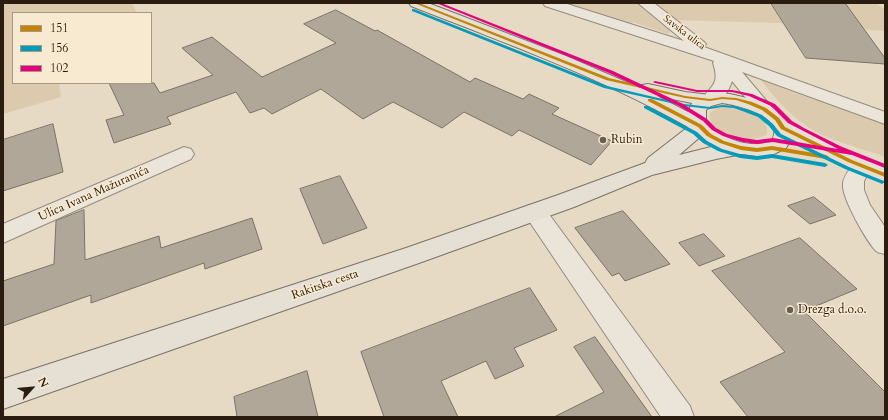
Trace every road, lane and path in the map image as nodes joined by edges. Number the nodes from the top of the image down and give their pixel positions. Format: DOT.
graph roads {
  1 [pos="416,3"];
  2 [pos="550,3"];
  3 [pos="645,3"];
  4 [pos="717,59"];
  5 [pos="608,79"];
  6 [pos="710,100"];
  7 [pos="764,109"];
  8 [pos="885,118"];
  9 [pos="700,126"];
  10 [pos="784,128"];
  11 [pos="741,148"];
  12 [pos="772,148"];
  13 [pos="184,154"];
  14 [pos="856,164"];
  15 [pos="646,170"];
  16 [pos="885,175"];
  17 [pos="535,212"];
  18 [pos="3,234"];
  19 [pos="885,245"];
  20 [pos="3,394"];
  21 [pos="679,417"];
  1 -- 5 [label="main road"];
  2 -- 4 [label="street"];
  3 -- 4 [label="street, Savska ulica"];
  4 -- 6 [label="street"];
  4 -- 7 [label="street, Savska ulica"];
  4 -- 8 [label="street"];
  5 -- 6 [label="main road"];
  5 -- 9 [label="main road"];
  6 -- 7 [label="main road"];
  6 -- 9 [label="main road"];
  7 -- 10 [label="main road"];
  9 -- 11 [label="main road"];
  9 -- 15 [label="main road, Rakitska cesta"];
  10 -- 12 [label="main road"];
  10 -- 14 [label="main road"];
  11 -- 12 [label="main road"];
  11 -- 15 [label="main road, Rakitska cesta"];
  12 -- 14 [label="main road"];
  13 -- 18 [label="street, Ulica Ivana Mažuranića"];
  14 -- 16 [label="main road"];
  14 -- 19 [label="street"];
  15 -- 17 [label="main road, Rakitska cesta"];
  17 -- 20 [label="main road, Rakitska cesta"];
  17 -- 21 [label="street"];
}
